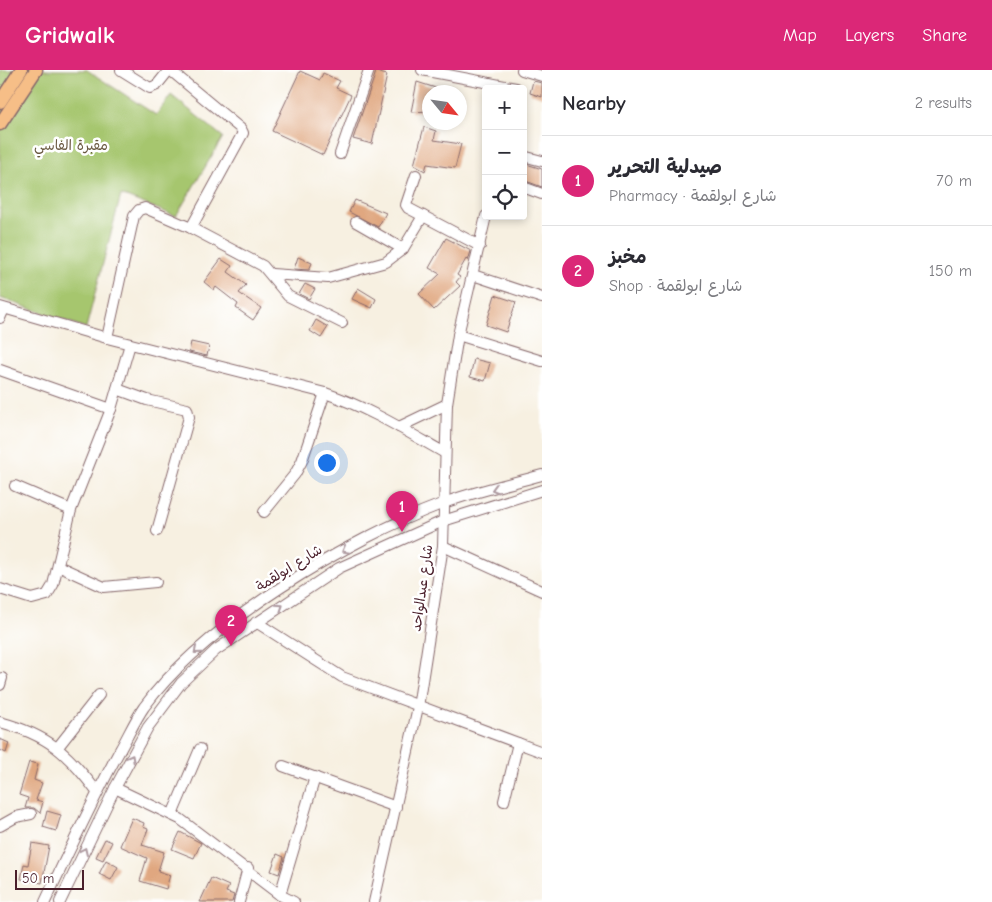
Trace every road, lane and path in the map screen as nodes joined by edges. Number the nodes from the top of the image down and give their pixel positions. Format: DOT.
graph roads {
  1 [pos="21,70"];
  2 [pos="36,70"];
  3 [pos="121,70"];
  4 [pos="170,70"];
  5 [pos="368,70"];
  6 [pos="422,70"];
  7 [pos="521,70"];
  8 [pos="542,76"];
  9 [pos="500,85"];
  10 [pos="517,85"];
  11 [pos="0,102"];
  12 [pos="0,124"];
  13 [pos="340,154"];
  14 [pos="527,157"];
  15 [pos="542,161"];
  16 [pos="416,175"];
  17 [pos="527,189"];
  18 [pos="542,194"];
  19 [pos="423,216"];
  20 [pos="485,220"];
  21 [pos="356,222"];
  22 [pos="191,228"];
  23 [pos="480,246"];
  24 [pos="403,249"];
  25 [pos="272,274"];
  26 [pos="473,275"];
  27 [pos="542,298"];
  28 [pos="1,312"];
  29 [pos="342,323"];
  30 [pos="458,335"];
  31 [pos="107,338"];
  32 [pos="130,344"];
  33 [pos="542,360"];
  34 [pos="0,370"];
  35 [pos="117,389"];
  36 [pos="325,393"];
  37 [pos="446,404"];
  38 [pos="111,409"];
  39 [pos="399,427"];
  40 [pos="445,453"];
  41 [pos="542,475"];
  42 [pos="15,486"];
  43 [pos="542,490"];
  44 [pos="445,503"];
  45 [pos="71,510"];
  46 [pos="264,512"];
  47 [pos="443,521"];
  48 [pos="157,531"];
  49 [pos="443,546"];
  50 [pos="58,566"];
  51 [pos="156,582"];
  52 [pos="0,589"];
  53 [pos="542,591"];
  54 [pos="256,622"];
  55 [pos="99,696"];
  56 [pos="418,707"];
  57 [pos="0,722"];
  58 [pos="518,743"];
  59 [pos="58,747"];
  60 [pos="200,749"];
  61 [pos="542,752"];
  62 [pos="283,766"];
  63 [pos="315,777"];
  64 [pos="115,788"];
  65 [pos="98,792"];
  66 [pos="504,801"];
  67 [pos="396,806"];
  68 [pos="30,814"];
  69 [pos="172,815"];
  70 [pos="0,826"];
  71 [pos="248,868"];
  72 [pos="280,895"];
  73 [pos="45,902"];
  74 [pos="60,902"];
  75 [pos="239,902"];
  76 [pos="294,902"];
  77 [pos="374,902"];
  1 -- 11 [label="main road"];
  2 -- 12 [label="main road"];
  3 -- 4 [label="street"];
  4 -- 22 [label="street"];
  5 -- 13 [label="street"];
  6 -- 9 [label="street"];
  7 -- 8 [label="street"];
  7 -- 10 [label="street"];
  14 -- 15 [label="street"];
  16 -- 19 [label="street"];
  17 -- 18 [label="street"];
  19 -- 23 [label="street"];
  19 -- 24 [label="street"];
  20 -- 23 [label="street, شارع عبدالواحد"];
  21 -- 24 [label="street"];
  22 -- 25 [label="street"];
  22 -- 31 [label="street"];
  23 -- 26 [label="street, شارع عبدالواحد"];
  24 -- 25 [label="street"];
  25 -- 29 [label="street"];
  26 -- 27 [label="street"];
  26 -- 30 [label="street, شارع عبدالواحد"];
  28 -- 31 [label="street"];
  30 -- 33 [label="street"];
  30 -- 37 [label="street, شارع عبدالواحد"];
  31 -- 32 [label="street"];
  32 -- 35 [label="street"];
  32 -- 36 [label="street"];
  34 -- 38 [label="street"];
  35 -- 38 [label="street"];
  35 -- 48 [label="street"];
  36 -- 39 [label="street"];
  36 -- 46 [label="street"];
  37 -- 39 [label="street"];
  37 -- 40 [label="street, شارع عبدالواحد"];
  38 -- 45 [label="street"];
  39 -- 40 [label="street"];
  40 -- 44 [label="street, شارع عبدالواحد"];
  41 -- 44 [label="street, شارع ابولقمة, one-way"];
  42 -- 45 [label="street"];
  43 -- 47 [label="street, شارع ابولقمة"];
  44 -- 47 [label="street, شارع عبدالواحد"];
  44 -- 65 [label="street, شارع ابولقمة, one-way"];
  45 -- 50 [label="street"];
  47 -- 49 [label="street, شارع عبدالواحد"];
  54 -- 47 [label="street, شارع ابولقمة, one-way"];
  49 -- 53 [label="street"];
  49 -- 56 [label="street, شارع عبدالواحد"];
  50 -- 51 [label="street"];
  50 -- 52 [label="street"];
  54 -- 56 [label="street"];
  64 -- 54 [label="street, شارع ابولقمة, one-way"];
  55 -- 59 [label="street"];
  56 -- 58 [label="street"];
  56 -- 67 [label="street, شارع عبدالواحد"];
  57 -- 59 [label="street"];
  58 -- 61 [label="street"];
  58 -- 66 [label="street"];
  59 -- 65 [label="street"];
  60 -- 69 [label="street"];
  62 -- 63 [label="street"];
  63 -- 67 [label="street"];
  63 -- 72 [label="street"];
  64 -- 69 [label="street"];
  74 -- 64 [label="street, شارع ابولقمة, one-way"];
  65 -- 73 [label="street, شارع ابولقمة"];
  67 -- 77 [label="street, شارع عبدالواحد"];
  68 -- 70 [label="street"];
  69 -- 71 [label="street"];
  71 -- 72 [label="street"];
  71 -- 75 [label="street"];
  72 -- 76 [label="street"];
}
